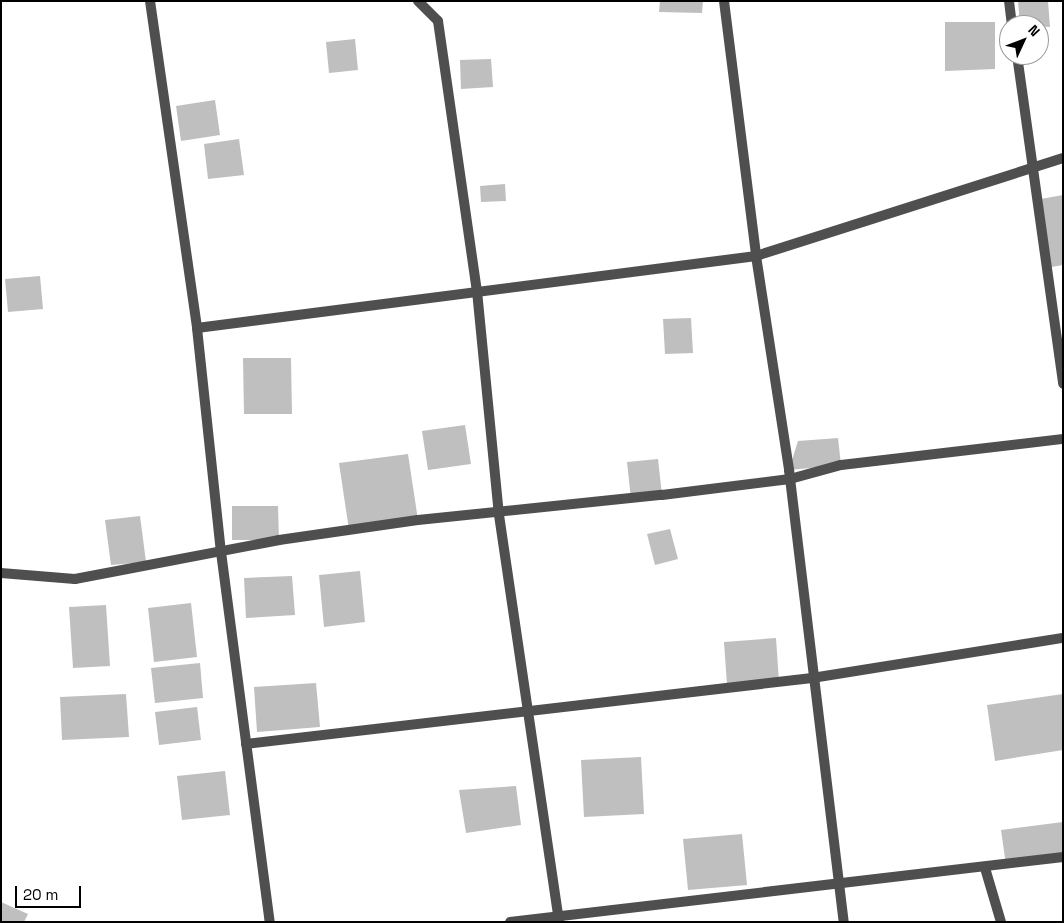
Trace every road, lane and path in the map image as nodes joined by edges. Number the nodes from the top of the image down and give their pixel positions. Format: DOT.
graph roads {
  1 [pos="150,1"];
  2 [pos="418,1"];
  3 [pos="724,1"];
  4 [pos="1009,1"];
  5 [pos="1011,15"];
  6 [pos="1018,65"];
  7 [pos="1063,158"];
  8 [pos="1032,168"];
  9 [pos="756,256"];
  10 [pos="477,291"];
  11 [pos="197,328"];
  12 [pos="1063,384"];
  13 [pos="1063,440"];
  14 [pos="790,478"];
  15 [pos="499,515"];
  16 [pos="221,552"];
  17 [pos="1,573"];
  18 [pos="1063,638"];
  19 [pos="812,678"];
  20 [pos="528,711"];
  21 [pos="246,744"];
  22 [pos="1063,857"];
  23 [pos="985,868"];
  24 [pos="839,884"];
  25 [pos="559,919"];
  26 [pos="270,922"];
  27 [pos="510,922"];
  28 [pos="844,922"];
  29 [pos="1000,922"];
  1 -- 11 [label="street"];
  2 -- 10 [label="street"];
  3 -- 9 [label="street"];
  4 -- 5 [label="street"];
  6 -- 8 [label="street"];
  7 -- 8 [label="street"];
  8 -- 9 [label="street"];
  8 -- 12 [label="street"];
  9 -- 10 [label="street"];
  9 -- 14 [label="street"];
  10 -- 11 [label="street"];
  10 -- 15 [label="street"];
  11 -- 16 [label="street"];
  13 -- 14 [label="street"];
  14 -- 15 [label="street"];
  14 -- 19 [label="street"];
  15 -- 16 [label="street"];
  15 -- 20 [label="street"];
  16 -- 17 [label="street"];
  16 -- 21 [label="street"];
  18 -- 19 [label="street"];
  19 -- 20 [label="street"];
  19 -- 24 [label="street"];
  20 -- 21 [label="street"];
  20 -- 25 [label="street"];
  21 -- 26 [label="street"];
  22 -- 23 [label="street"];
  23 -- 24 [label="street"];
  23 -- 29 [label="street"];
  24 -- 25 [label="street"];
  24 -- 28 [label="street"];
  25 -- 27 [label="street"];
}
